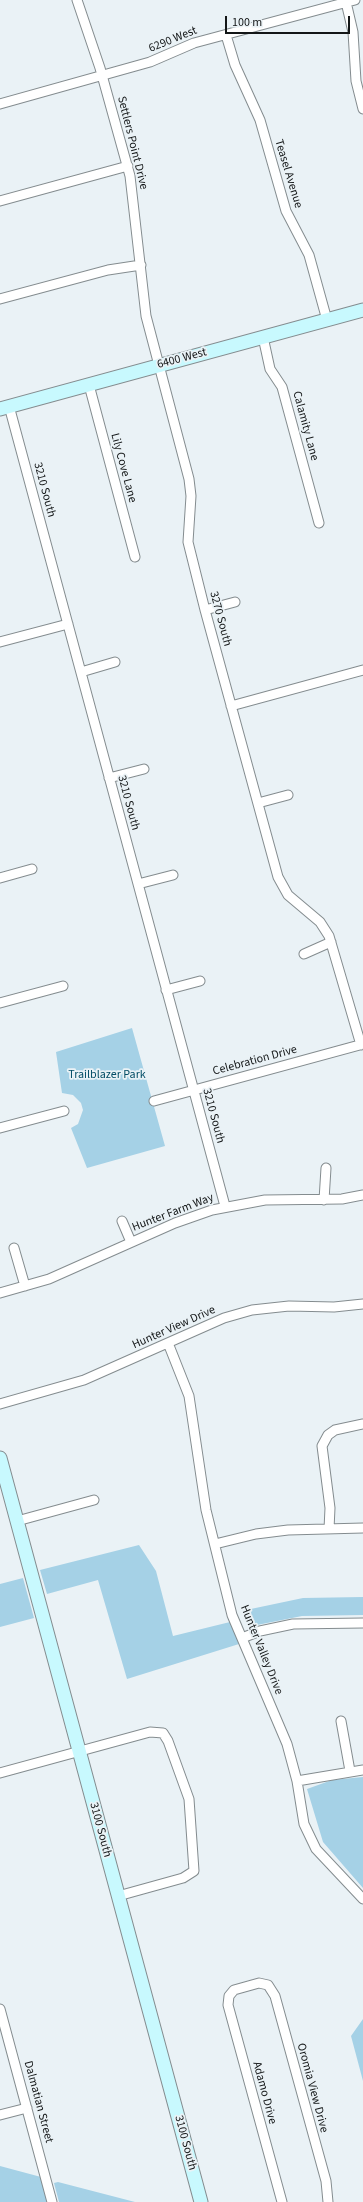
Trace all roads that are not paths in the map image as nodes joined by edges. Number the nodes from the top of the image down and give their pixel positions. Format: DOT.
graph roads {
  1 [pos="77,0"];
  2 [pos="350,1"];
  3 [pos="226,35"];
  4 [pos="103,76"];
  5 [pos="0,104"];
  6 [pos="363,109"];
  7 [pos="128,166"];
  8 [pos="0,201"];
  9 [pos="141,265"];
  10 [pos="0,299"];
  11 [pos="363,310"];
  12 [pos="327,320"];
  13 [pos="263,337"];
  14 [pos="158,366"];
  15 [pos="89,385"];
  16 [pos="5,407"];
  17 [pos="319,523"];
  18 [pos="135,557"];
  19 [pos="235,602"];
  20 [pos="205,610"];
  21 [pos="68,624"];
  22 [pos="0,642"];
  23 [pos="115,662"];
  24 [pos="363,670"];
  25 [pos="81,672"];
  26 [pos="231,706"];
  27 [pos="144,769"];
  28 [pos="109,778"];
  29 [pos="288,794"];
  30 [pos="258,803"];
  31 [pos="32,869"];
  32 [pos="173,875"];
  33 [pos="0,878"];
  34 [pos="138,884"];
  35 [pos="331,942"];
  36 [pos="304,954"];
  37 [pos="200,981"];
  38 [pos="63,986"];
  39 [pos="166,990"];
  40 [pos="0,1003"];
  41 [pos="362,1044"];
  42 [pos="193,1090"];
  43 [pos="154,1101"];
  44 [pos="64,1111"];
  45 [pos="0,1128"];
  46 [pos="326,1168"];
  47 [pos="363,1195"];
  48 [pos="324,1200"];
  49 [pos="225,1206"];
  50 [pos="122,1221"];
  51 [pos="131,1242"];
  52 [pos="14,1248"];
  53 [pos="25,1286"];
  54 [pos="0,1293"];
  55 [pos="363,1304"];
  56 [pos="168,1343"];
  57 [pos="0,1404"];
  58 [pos="363,1424"];
  59 [pos="0,1458"];
  60 [pos="94,1500"];
  61 [pos="17,1521"];
  62 [pos="363,1528"];
  63 [pos="329,1529"];
  64 [pos="215,1544"];
  65 [pos="363,1623"];
  66 [pos="242,1638"];
  67 [pos="341,1721"];
  68 [pos="79,1752"];
  69 [pos="363,1770"];
  70 [pos="350,1772"];
  71 [pos="0,1773"];
  72 [pos="297,1781"];
  73 [pos="118,1896"];
  74 [pos="363,1899"];
  75 [pos="232,1991"];
  76 [pos="0,2009"];
  77 [pos="27,2108"];
  78 [pos="0,2115"];
  79 [pos="52,2202"];
  80 [pos="201,2202"];
  81 [pos="282,2202"];
  82 [pos="328,2202"];
  1 -- 4 [label="street, Settlers Point Drive"];
  2 -- 3 [label="street, 6290 West"];
  2 -- 6 [label="street"];
  3 -- 4 [label="street, 6290 West"];
  3 -- 12 [label="street, Teasel Avenue"];
  4 -- 5 [label="street, 6290 West"];
  4 -- 7 [label="street, Settlers Point Drive"];
  7 -- 8 [label="street"];
  7 -- 9 [label="street, Settlers Point Drive"];
  9 -- 10 [label="street"];
  9 -- 14 [label="street, Settlers Point Drive"];
  11 -- 12 [label="main road, 6400 West"];
  12 -- 13 [label="main road, 6400 West"];
  13 -- 14 [label="main road, 6400 West"];
  13 -- 17 [label="street, Calamity Lane"];
  14 -- 15 [label="main road, 6400 West"];
  14 -- 20 [label="street, 3270 South"];
  15 -- 16 [label="main road, 6400 West"];
  15 -- 18 [label="street, Lily Cove Lane"];
  16 -- 21 [label="street, 3210 South"];
  19 -- 20 [label="street"];
  20 -- 26 [label="street, 3270 South"];
  21 -- 22 [label="street"];
  21 -- 25 [label="street, 3210 South"];
  23 -- 25 [label="street"];
  24 -- 26 [label="street"];
  25 -- 28 [label="street, 3210 South"];
  26 -- 30 [label="street, 3270 South"];
  27 -- 28 [label="street"];
  28 -- 34 [label="street, 3210 South"];
  29 -- 30 [label="street"];
  30 -- 35 [label="street, 3270 South"];
  31 -- 33 [label="street"];
  32 -- 34 [label="street"];
  34 -- 39 [label="street, 3210 South"];
  35 -- 36 [label="street"];
  35 -- 41 [label="street, 3270 South"];
  37 -- 39 [label="street"];
  38 -- 40 [label="street"];
  39 -- 42 [label="street, 3210 South"];
  41 -- 42 [label="street, Celebration Drive"];
  42 -- 43 [label="street, Celebration Drive"];
  42 -- 49 [label="street, 3210 South"];
  44 -- 45 [label="street"];
  46 -- 48 [label="street"];
  47 -- 48 [label="street, Hunter Farm Way"];
  48 -- 49 [label="street, Hunter Farm Way"];
  49 -- 51 [label="street, Hunter Farm Way"];
  50 -- 51 [label="street"];
  51 -- 53 [label="street, Hunter Farm Way"];
  52 -- 53 [label="street"];
  53 -- 54 [label="street, Hunter Farm Way"];
  55 -- 56 [label="street, Hunter View Drive"];
  56 -- 57 [label="street, Hunter View Drive"];
  56 -- 64 [label="street, Hunter Valley Drive"];
  58 -- 63 [label="street"];
  59 -- 61 [label="main road, 3100 South"];
  60 -- 61 [label="street"];
  61 -- 68 [label="main road, 3100 South"];
  62 -- 63 [label="street"];
  63 -- 64 [label="street"];
  64 -- 66 [label="street, Hunter Valley Drive"];
  65 -- 66 [label="street"];
  66 -- 72 [label="street, Hunter Valley Drive"];
  67 -- 70 [label="street"];
  68 -- 71 [label="street"];
  68 -- 73 [label="main road, 3100 South"];
  68 -- 73 [label="street"];
  69 -- 70 [label="street"];
  70 -- 72 [label="street"];
  72 -- 74 [label="street, Hunter Valley Drive"];
  73 -- 80 [label="main road, 3100 South"];
  75 -- 81 [label="street, Adamo Drive"];
  75 -- 82 [label="street, Oromia View Drive"];
  76 -- 77 [label="street, Dalmatian Street"];
  77 -- 78 [label="street"];
  77 -- 79 [label="street, Dalmatian Street"];
}
